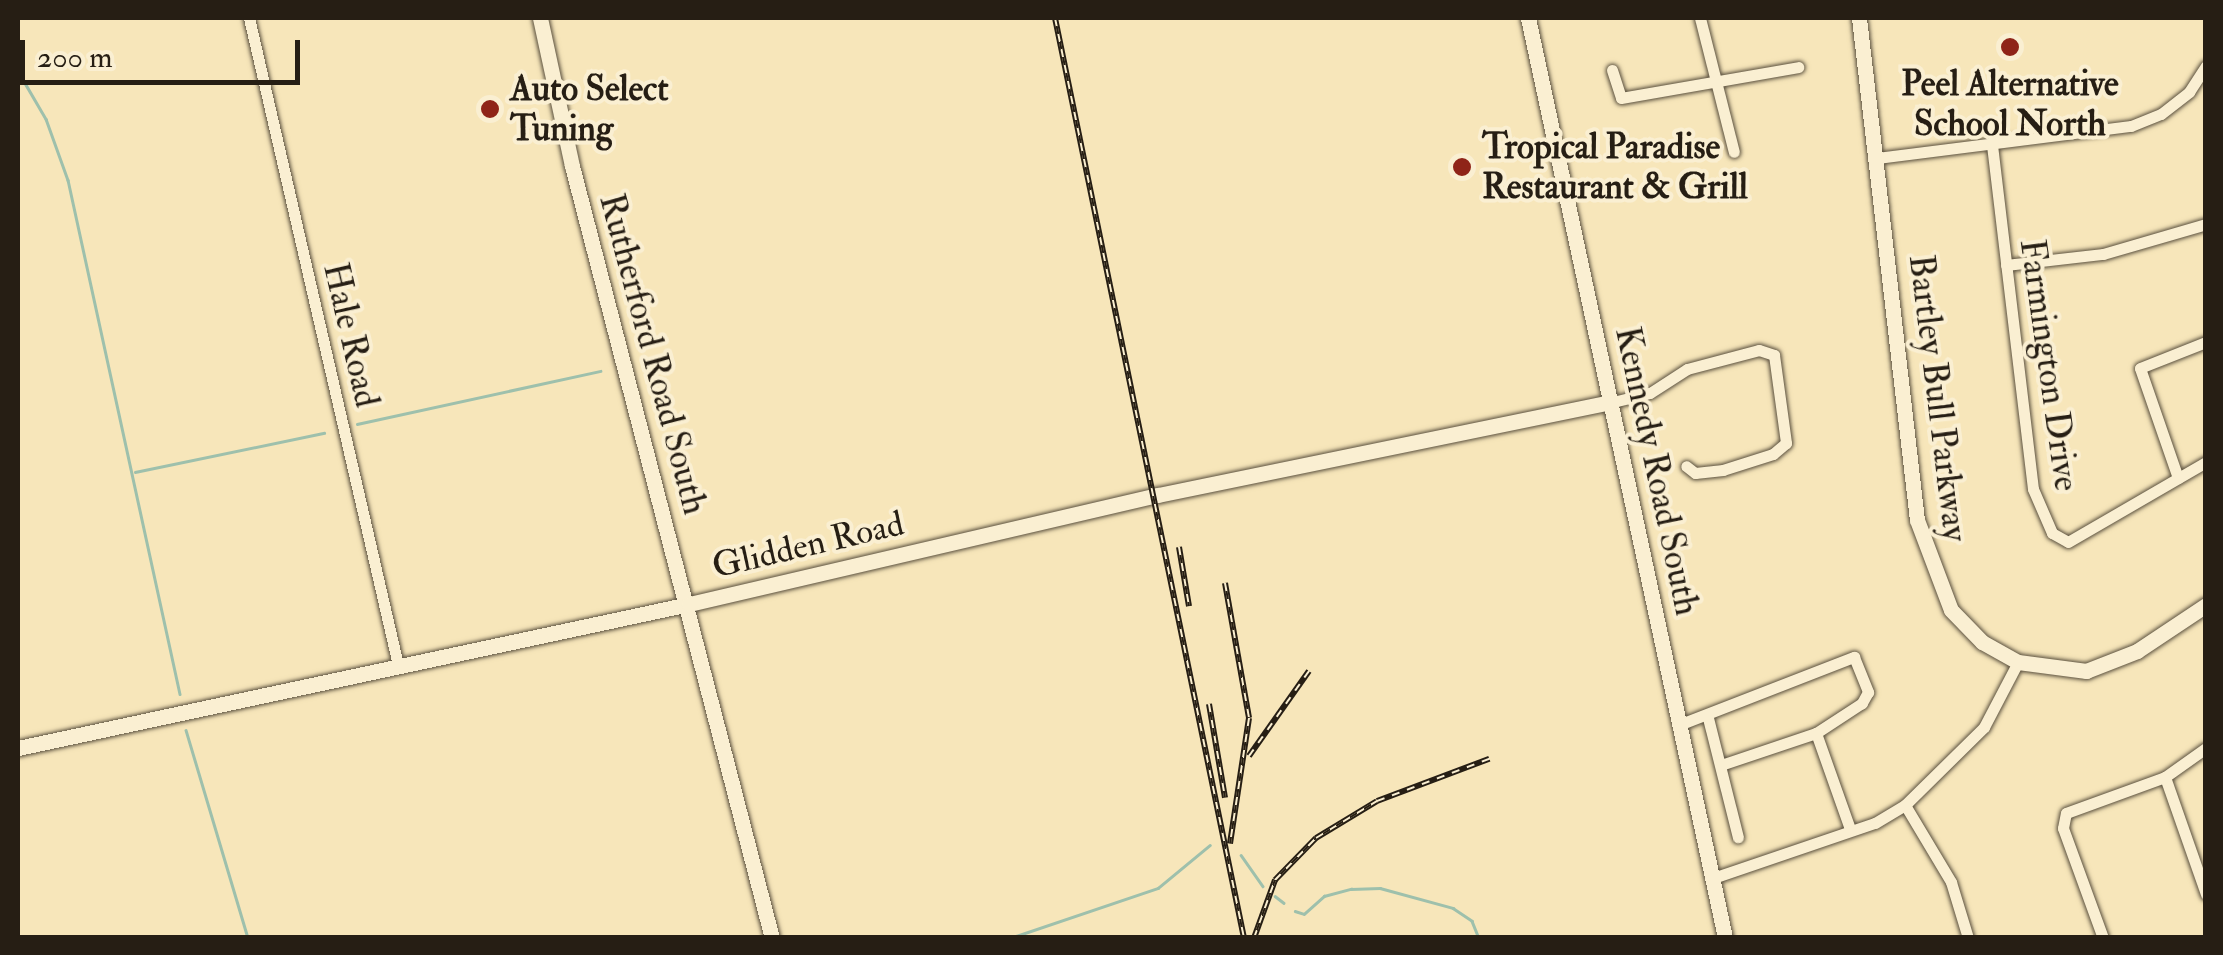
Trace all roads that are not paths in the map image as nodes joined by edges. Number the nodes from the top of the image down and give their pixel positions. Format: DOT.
graph roads {
  1 [pos="249,18"];
  2 [pos="540,18"];
  3 [pos="1528,18"];
  4 [pos="1700,18"];
  5 [pos="1859,18"];
  6 [pos="2206,66"];
  7 [pos="1798,67"];
  8 [pos="1612,70"];
  9 [pos="1716,82"];
  10 [pos="1992,144"];
  11 [pos="1734,152"];
  12 [pos="1877,158"];
  13 [pos="2206,224"];
  14 [pos="2006,265"];
  15 [pos="2206,342"];
  16 [pos="1613,402"];
  17 [pos="2206,462"];
  18 [pos="1686,466"];
  19 [pos="2178,478"];
  20 [pos="689,604"];
  21 [pos="2206,605"];
  22 [pos="2018,662"];
  23 [pos="398,665"];
  24 [pos="1708,718"];
  25 [pos="1681,724"];
  26 [pos="1816,733"];
  27 [pos="18,748"];
  28 [pos="2206,748"];
  29 [pos="1721,765"];
  30 [pos="2166,778"];
  31 [pos="1904,805"];
  32 [pos="1850,829"];
  33 [pos="1738,837"];
  34 [pos="1713,878"];
  35 [pos="2206,894"];
  36 [pos="772,938"];
  37 [pos="1725,938"];
  38 [pos="1968,938"];
  39 [pos="2103,938"];
  1 -- 23 [label="street, Hale Road"];
  2 -- 20 [label="street, Rutherford Road South"];
  3 -- 16 [label="street, Kennedy Road South"];
  4 -- 9 [label="street"];
  5 -- 12 [label="street, Bartley Bull Parkway"];
  6 -- 10 [label="street"];
  7 -- 9 [label="street"];
  8 -- 9 [label="street"];
  9 -- 11 [label="street"];
  10 -- 12 [label="street"];
  10 -- 14 [label="street, Farmington Drive"];
  12 -- 22 [label="street, Bartley Bull Parkway"];
  13 -- 14 [label="street"];
  14 -- 19 [label="street, Farmington Drive"];
  15 -- 19 [label="street"];
  16 -- 18 [label="street"];
  16 -- 20 [label="street, Glidden Road"];
  16 -- 25 [label="street, Kennedy Road South"];
  17 -- 19 [label="street, Farmington Drive"];
  20 -- 23 [label="street, Glidden Road"];
  20 -- 36 [label="street, Rutherford Road South"];
  21 -- 22 [label="street, Bartley Bull Parkway"];
  22 -- 31 [label="street"];
  23 -- 27 [label="street, Glidden Road"];
  24 -- 25 [label="street"];
  24 -- 26 [label="street"];
  24 -- 29 [label="street"];
  25 -- 34 [label="street, Kennedy Road South"];
  26 -- 29 [label="street"];
  26 -- 32 [label="street"];
  28 -- 30 [label="street"];
  29 -- 33 [label="street"];
  30 -- 35 [label="street"];
  30 -- 39 [label="street"];
  31 -- 32 [label="street"];
  31 -- 38 [label="street"];
  32 -- 34 [label="street"];
  34 -- 37 [label="street, Kennedy Road South"];
}
